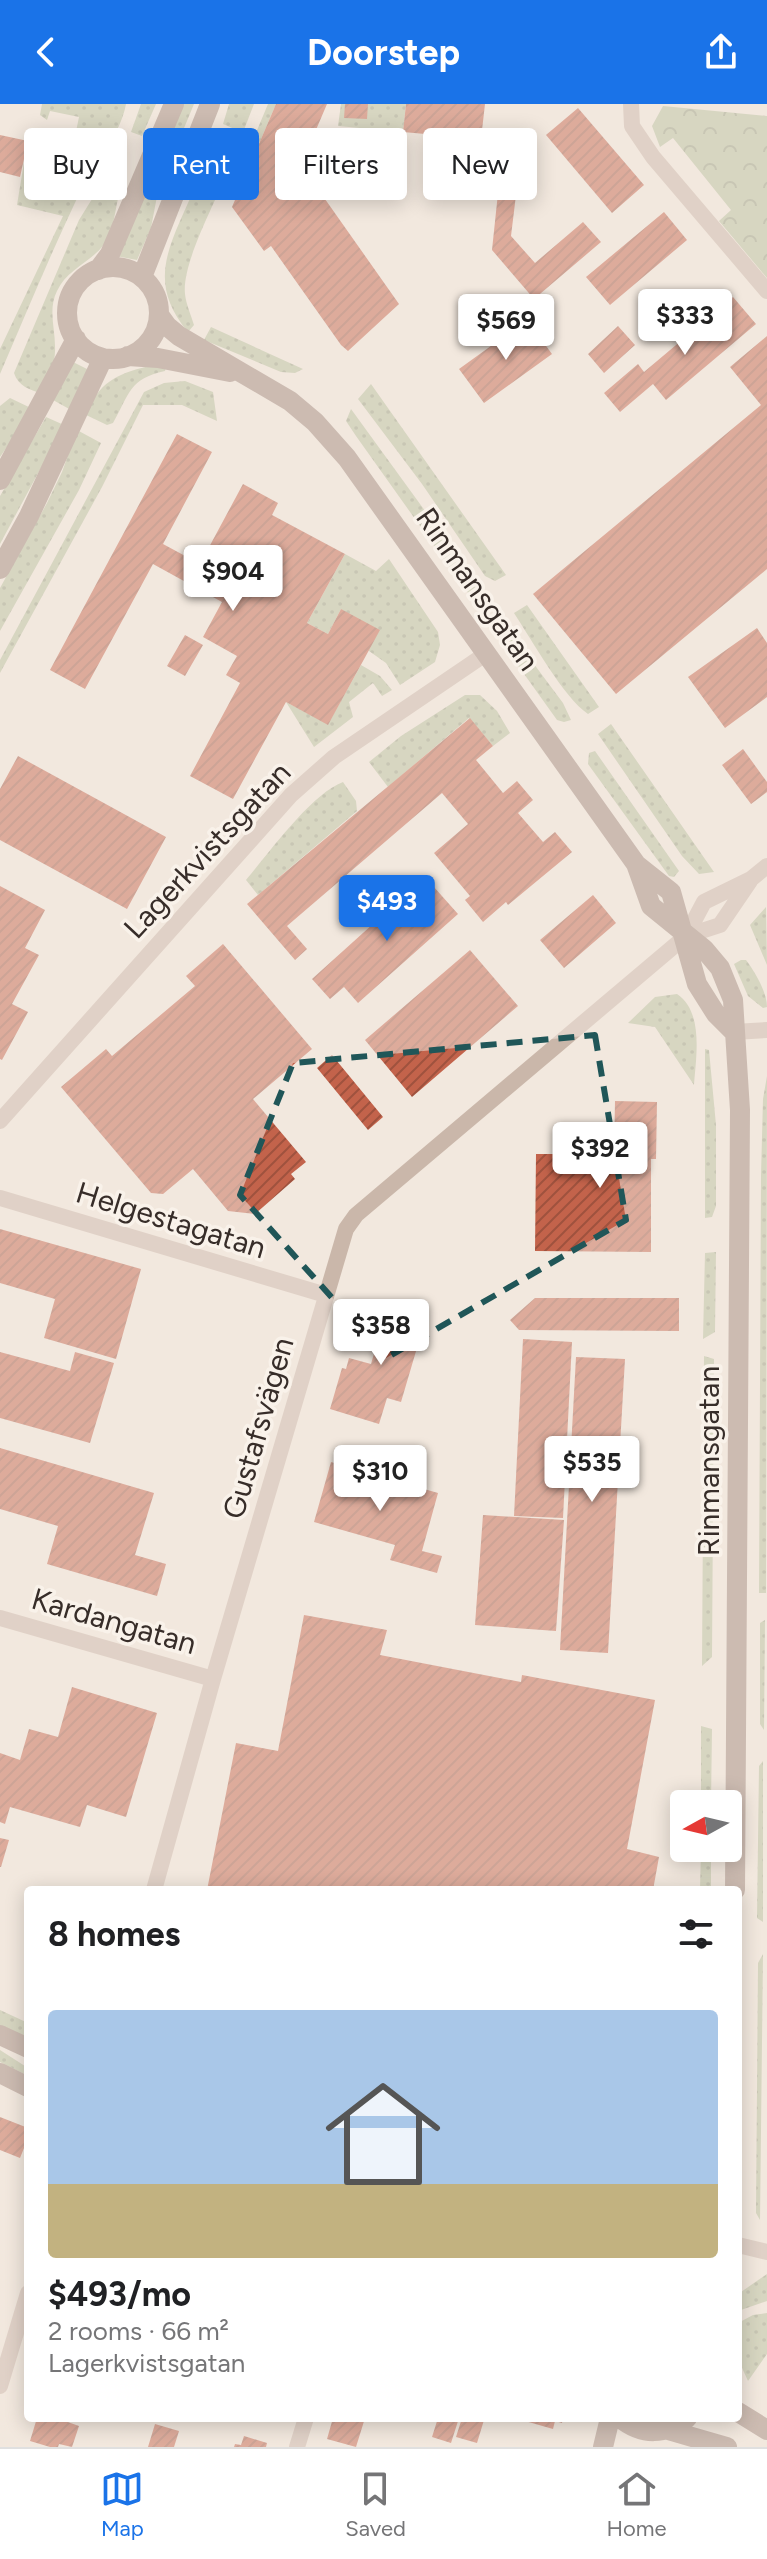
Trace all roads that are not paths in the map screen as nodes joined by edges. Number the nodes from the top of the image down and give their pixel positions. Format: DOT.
graph roads {
  1 [pos="174,104"];
  2 [pos="210,104"];
  3 [pos="631,104"];
  4 [pos="98,270"];
  5 [pos="142,277"];
  6 [pos="767,291"];
  7 [pos="159,315"];
  8 [pos="76,339"];
  9 [pos="128,356"];
  10 [pos="103,358"];
  11 [pos="244,374"];
  12 [pos="0,480"];
  13 [pos="0,569"];
  14 [pos="487,653"];
  15 [pos="767,866"];
  16 [pos="751,879"];
  17 [pos="686,936"];
  18 [pos="767,1030"];
  19 [pos="734,1032"];
  20 [pos="0,1121"];
  21 [pos="0,1198"];
  22 [pos="326,1295"];
  23 [pos="0,1618"];
  24 [pos="213,1679"];
  25 [pos="155,1886"];
  26 [pos="735,1886"];
  27 [pos="0,2035"];
  28 [pos="24,2046"];
  29 [pos="0,2073"];
  30 [pos="24,2085"];
  31 [pos="742,2246"];
  32 [pos="767,2252"];
  33 [pos="24,2304"];
  34 [pos="4,2357"];
  35 [pos="0,2386"];
  36 [pos="742,2414"];
  37 [pos="305,2422"];
  38 [pos="609,2422"];
  39 [pos="625,2422"];
  40 [pos="681,2422"];
  41 [pos="668,2430"];
  42 [pos="767,2430"];
  43 [pos="640,2440"];
  44 [pos="297,2447"];
  45 [pos="603,2447"];
  46 [pos="727,2447"];
  1 -- 4 [label="street"];
  2 -- 5 [label="street"];
  3 -- 6 [label="street"];
  4 -- 5 [label="street"];
  4 -- 8 [label="street"];
  5 -- 7 [label="street"];
  7 -- 9 [label="street"];
  7 -- 11 [label="street, Rinmansgatan"];
  8 -- 10 [label="street"];
  8 -- 12 [label="street"];
  9 -- 10 [label="street"];
  9 -- 11 [label="street, Rinmansgatan"];
  10 -- 13 [label="street"];
  11 -- 14 [label="street, Rinmansgatan"];
  14 -- 17 [label="street, Rinmansgatan"];
  14 -- 20 [label="street, Lagerkvistsgatan"];
  15 -- 16 [label="street, Gustafsvägen"];
  16 -- 17 [label="street, Gustafsvägen"];
  16 -- 17 [label="street, Gustafsvägen"];
  17 -- 19 [label="street, Rinmansgatan"];
  17 -- 22 [label="street, Gustafsvägen"];
  18 -- 19 [label="street"];
  19 -- 26 [label="street, Rinmansgatan"];
  21 -- 22 [label="street, Helgestagatan"];
  22 -- 24 [label="street, Gustafsvägen"];
  23 -- 24 [label="street, Kardangatan"];
  24 -- 25 [label="street, Gustafsvägen"];
  27 -- 28 [label="street"];
  29 -- 30 [label="street"];
  31 -- 32 [label="street"];
  33 -- 34 [label="street"];
  34 -- 35 [label="street"];
  36 -- 42 [label="street"];
  37 -- 44 [label="street"];
  38 -- 45 [label="street"];
  39 -- 43 [label="street"];
  40 -- 41 [label="street"];
  41 -- 43 [label="street"];
  41 -- 46 [label="street"];
}
